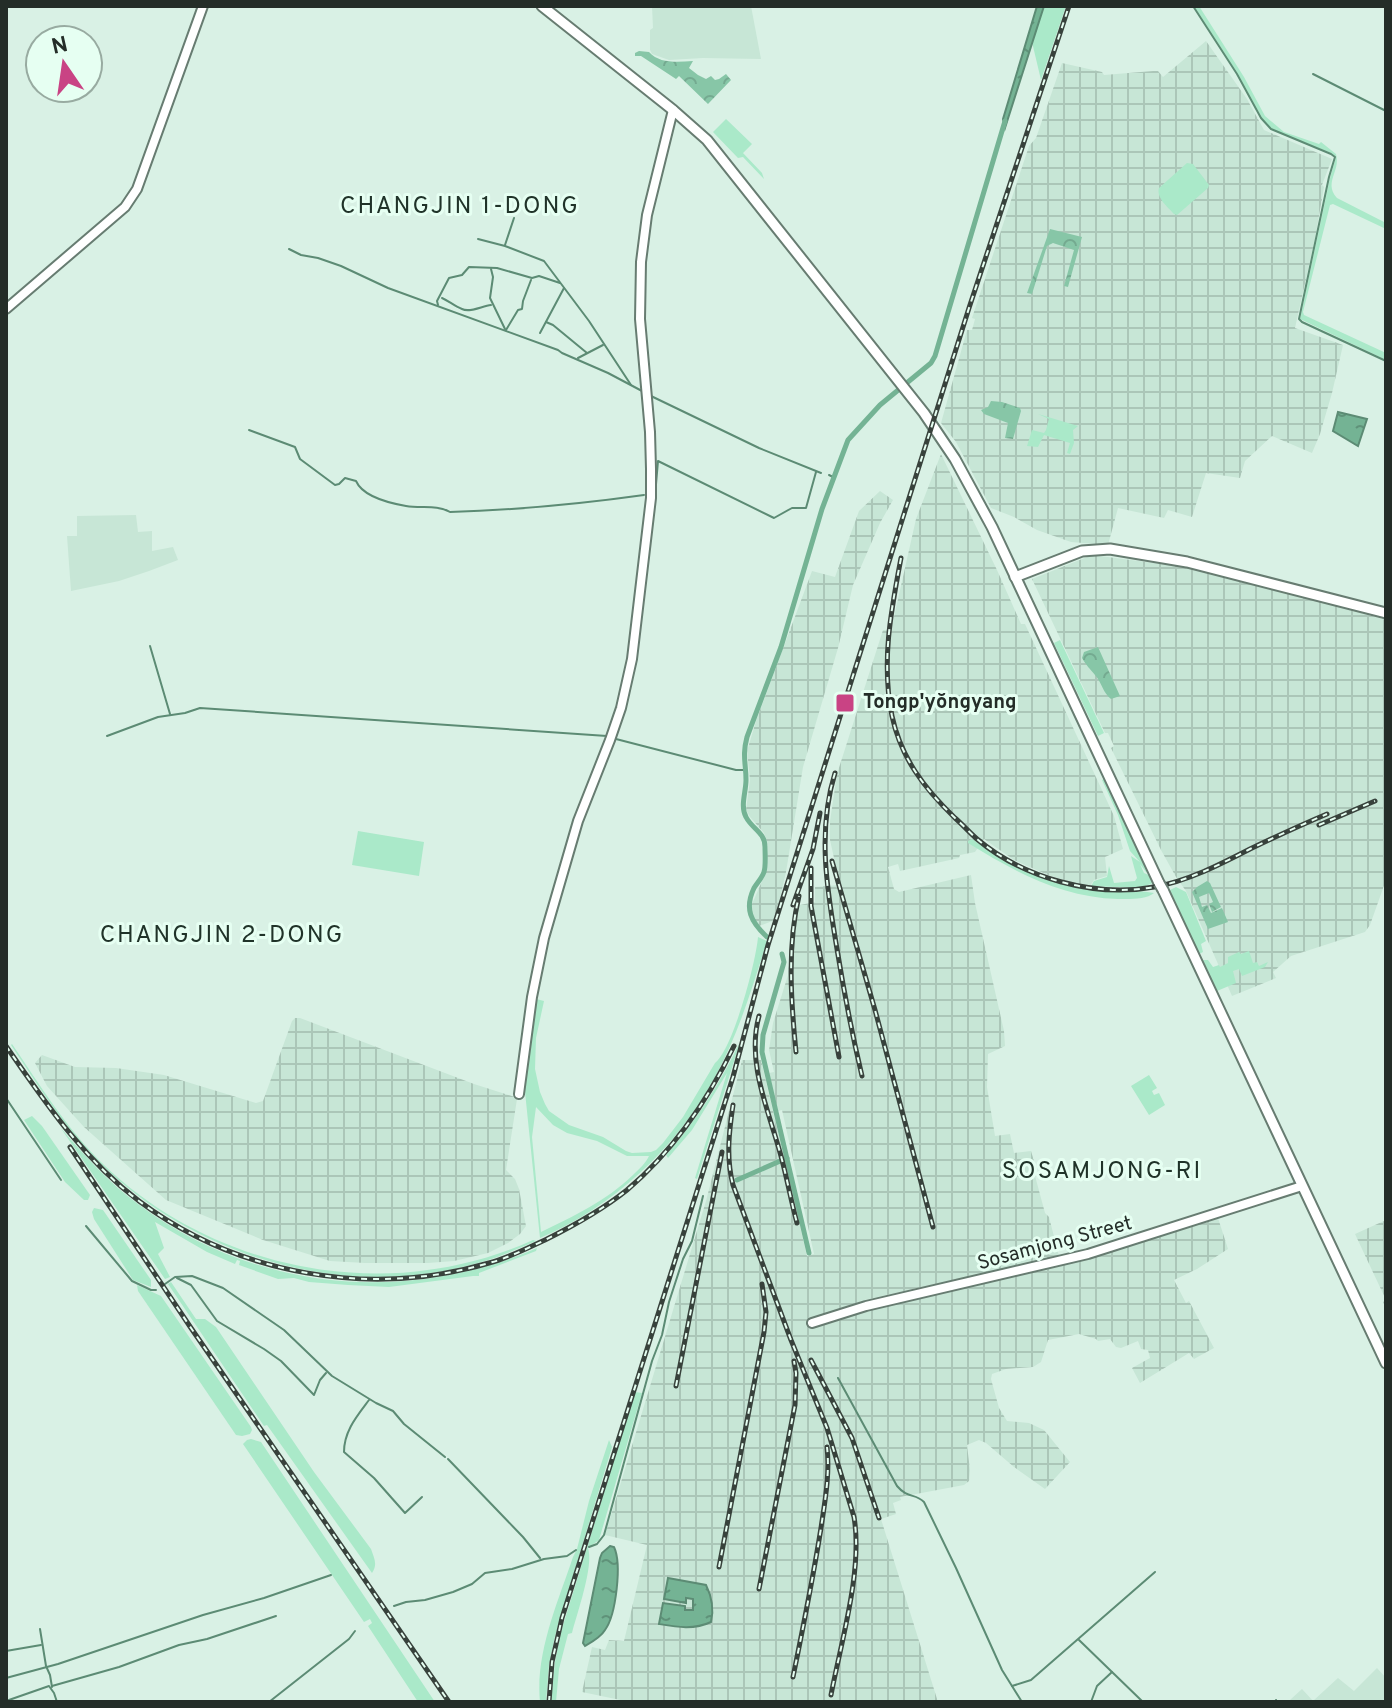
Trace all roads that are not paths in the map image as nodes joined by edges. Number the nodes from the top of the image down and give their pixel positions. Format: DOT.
graph roads {
  1 [pos="203,6"];
  2 [pos="542,6"];
  3 [pos="673,110"];
  4 [pos="6,309"];
  5 [pos="1015,577"];
  6 [pos="1386,613"];
  7 [pos="519,1094"];
  8 [pos="1302,1186"];
  9 [pos="812,1323"];
  10 [pos="1386,1363"];
  1 -- 4 [label="street"];
  2 -- 3 [label="main road"];
  3 -- 5 [label="main road"];
  3 -- 7 [label="street"];
  5 -- 6 [label="main road"];
  5 -- 8 [label="main road"];
  8 -- 9 [label="street, Sosamjong Street"];
  8 -- 10 [label="main road"];
}
